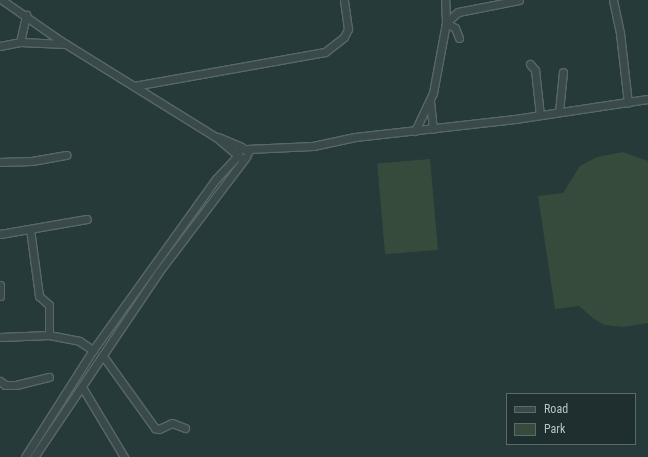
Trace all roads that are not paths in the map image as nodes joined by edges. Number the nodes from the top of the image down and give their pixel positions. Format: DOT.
graph roads {
  1 [pos="2,0"];
  2 [pos="344,0"];
  3 [pos="446,0"];
  4 [pos="520,0"];
  5 [pos="613,0"];
  6 [pos="488,2"];
  7 [pos="26,15"];
  8 [pos="446,23"];
  9 [pos="459,38"];
  10 [pos="20,42"];
  11 [pos="68,44"];
  12 [pos="0,46"];
  13 [pos="530,64"];
  14 [pos="563,72"];
  15 [pos="134,86"];
  16 [pos="648,99"];
  17 [pos="430,101"];
  18 [pos="628,103"];
  19 [pos="559,112"];
  20 [pos="540,115"];
  21 [pos="433,129"];
  22 [pos="415,131"];
  23 [pos="216,137"];
  24 [pos="245,151"];
  25 [pos="66,155"];
  26 [pos="238,155"];
  27 [pos="0,162"];
  28 [pos="87,219"];
  29 [pos="30,229"];
  30 [pos="0,234"];
  31 [pos="0,285"];
  32 [pos="0,296"];
  33 [pos="49,335"];
  34 [pos="0,337"];
  35 [pos="93,350"];
  36 [pos="103,356"];
  37 [pos="49,377"];
  38 [pos="0,381"];
  39 [pos="82,387"];
  40 [pos="185,428"];
  41 [pos="25,457"];
  42 [pos="34,457"];
  43 [pos="124,457"];
  1 -- 7 [label="street"];
  2 -- 15 [label="street"];
  3 -- 8 [label="street"];
  4 -- 6 [label="street"];
  5 -- 18 [label="street"];
  6 -- 8 [label="street"];
  7 -- 10 [label="street"];
  7 -- 11 [label="street"];
  8 -- 9 [label="street"];
  8 -- 17 [label="street"];
  10 -- 11 [label="street"];
  10 -- 12 [label="street"];
  11 -- 15 [label="street"];
  13 -- 20 [label="street"];
  14 -- 19 [label="street"];
  15 -- 23 [label="street"];
  16 -- 18 [label="street"];
  17 -- 21 [label="street"];
  17 -- 22 [label="street"];
  18 -- 19 [label="street"];
  19 -- 20 [label="street"];
  20 -- 21 [label="street"];
  21 -- 22 [label="street"];
  22 -- 24 [label="street"];
  23 -- 24 [label="street"];
  23 -- 26 [label="street"];
  24 -- 26 [label="street"];
  24 -- 36 [label="street"];
  25 -- 27 [label="street"];
  26 -- 35 [label="street"];
  28 -- 29 [label="street"];
  29 -- 30 [label="street"];
  29 -- 33 [label="street"];
  31 -- 32 [label="street"];
  33 -- 34 [label="street"];
  33 -- 35 [label="street"];
  35 -- 41 [label="street"];
  36 -- 39 [label="street"];
  36 -- 40 [label="street"];
  37 -- 38 [label="street"];
  39 -- 42 [label="street"];
  39 -- 43 [label="street"];
}
